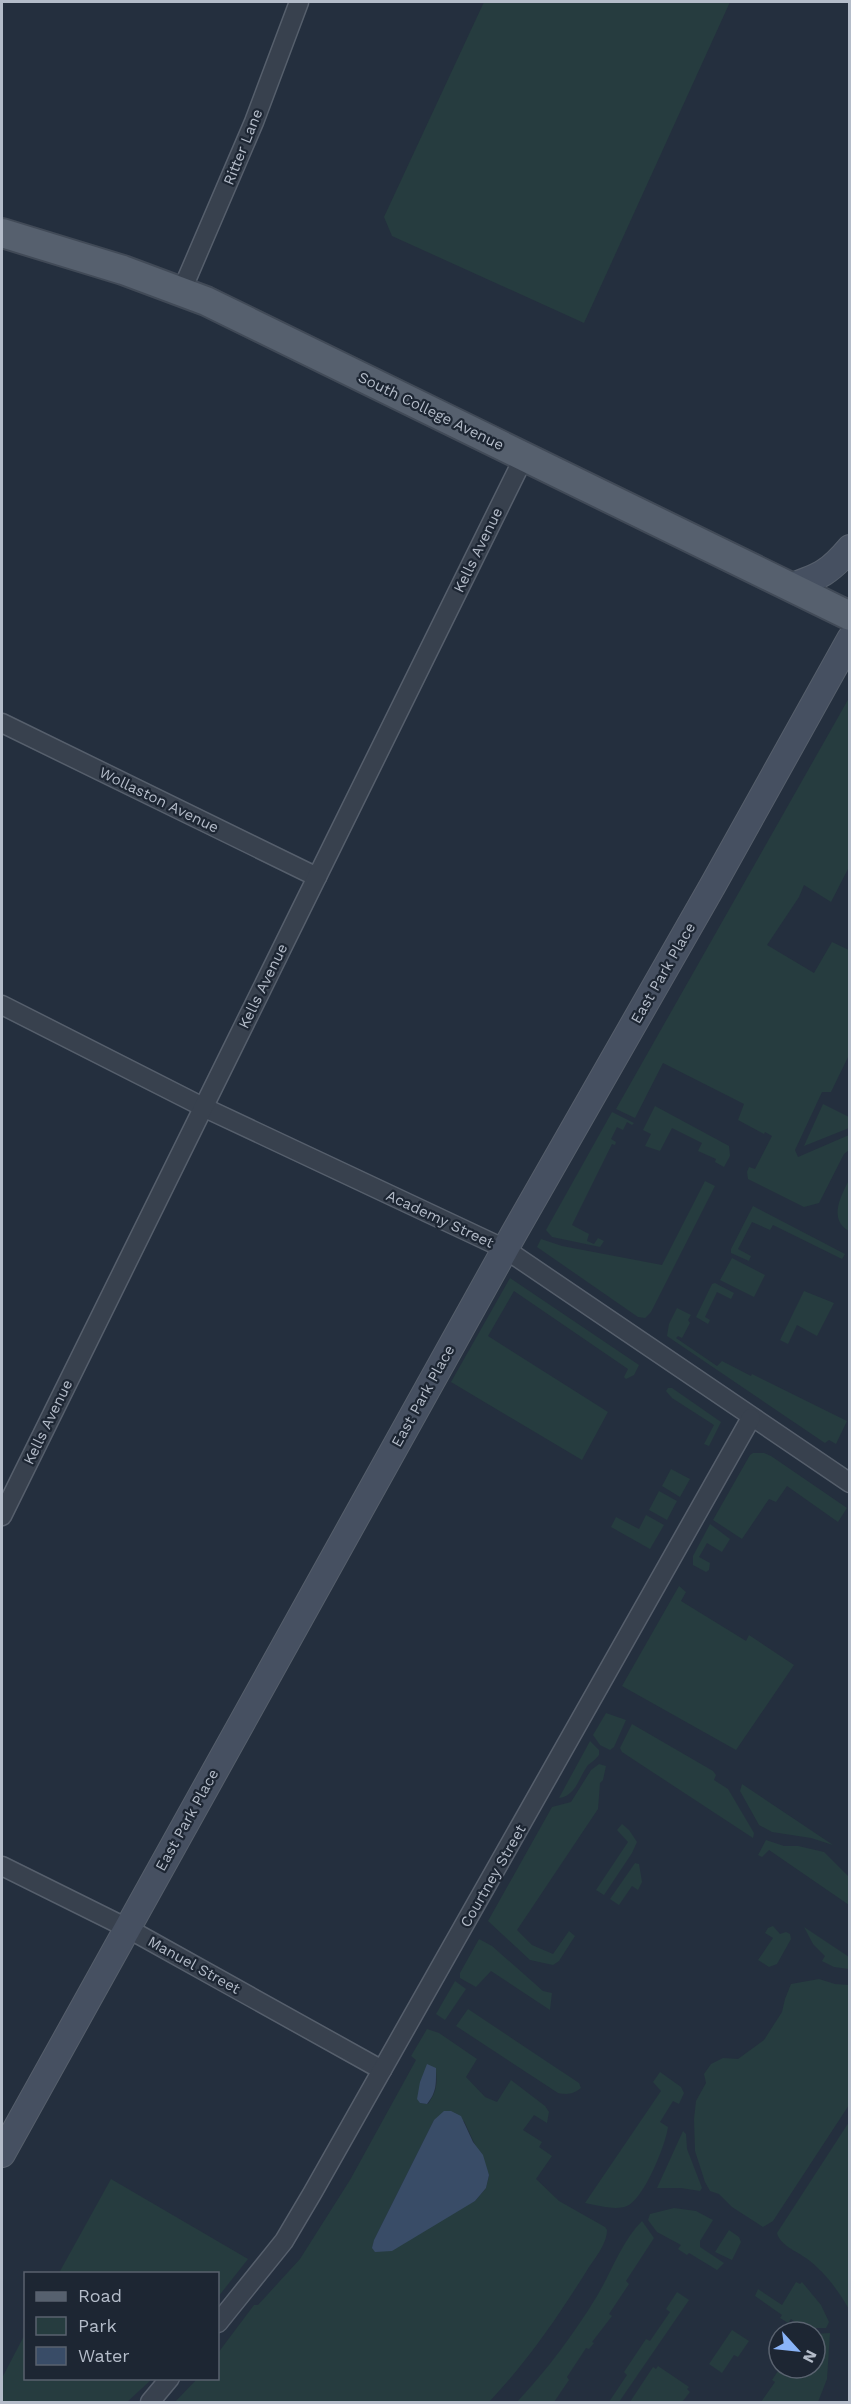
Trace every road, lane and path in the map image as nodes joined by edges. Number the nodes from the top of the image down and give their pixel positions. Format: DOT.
graph roads {
  1 [pos="299,2"];
  2 [pos="2,234"];
  3 [pos="182,290"];
  4 [pos="524,457"];
  5 [pos="849,548"];
  6 [pos="790,587"];
  7 [pos="849,616"];
  8 [pos="849,639"];
  9 [pos="2,723"];
  10 [pos="317,877"];
  11 [pos="2,1005"];
  12 [pos="203,1107"];
  13 [pos="505,1250"];
  14 [pos="752,1418"];
  15 [pos="849,1484"];
  16 [pos="2,1516"];
  17 [pos="2,1866"];
  18 [pos="127,1928"];
  19 [pos="382,2070"];
  20 [pos="2,2154"];
  21 [pos="219,2322"];
  22 [pos="169,2380"];
  23 [pos="150,2403"];
  1 -- 3 [label="street, Ritter Lane"];
  2 -- 3 [label="main road, South College Avenue"];
  3 -- 4 [label="main road, South College Avenue"];
  4 -- 6 [label="main road, South College Avenue"];
  4 -- 10 [label="street, Kells Avenue"];
  5 -- 6 [label="street"];
  6 -- 7 [label="main road, South College Avenue"];
  8 -- 13 [label="street, East Park Place"];
  9 -- 10 [label="street, Wollaston Avenue"];
  10 -- 12 [label="street, Kells Avenue"];
  11 -- 12 [label="street, Academy Street"];
  12 -- 13 [label="street, Academy Street"];
  12 -- 16 [label="street, Kells Avenue"];
  13 -- 14 [label="street, Academy Street"];
  13 -- 18 [label="street, East Park Place"];
  14 -- 15 [label="street, Academy Street"];
  14 -- 19 [label="street, Courtney Street"];
  17 -- 18 [label="street, Manuel Street"];
  18 -- 19 [label="street, Manuel Street"];
  18 -- 20 [label="street, East Park Place"];
  19 -- 21 [label="street, Courtney Street"];
  22 -- 23 [label="street"];
}
